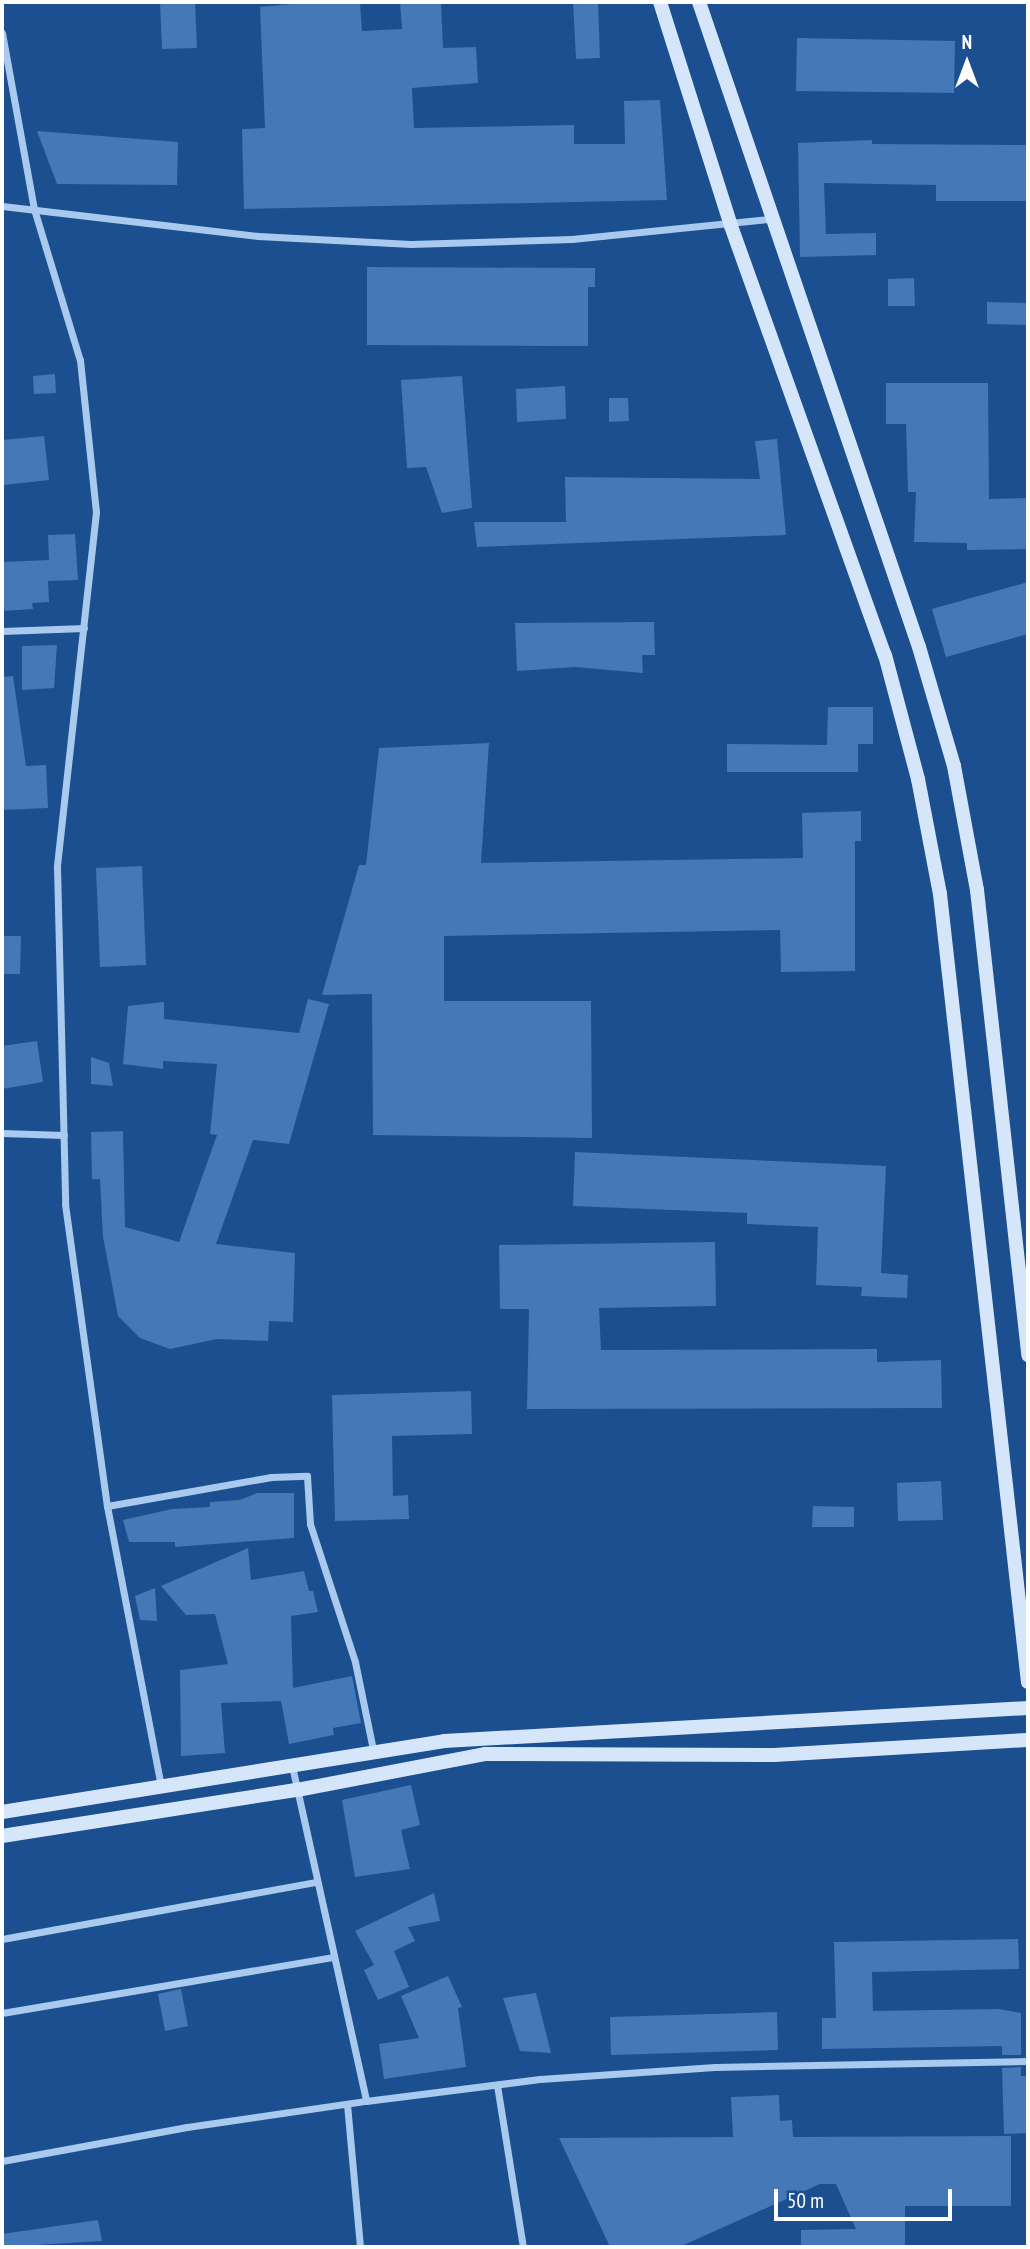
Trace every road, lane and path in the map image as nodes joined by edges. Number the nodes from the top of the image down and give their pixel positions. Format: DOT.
graph roads {
  1 [pos="660,2"];
  2 [pos="699,2"];
  3 [pos="2,33"];
  4 [pos="2,206"];
  5 [pos="34,209"];
  6 [pos="770,219"];
  7 [pos="732,226"];
  8 [pos="84,628"];
  9 [pos="2,631"];
  10 [pos="2,1133"];
  11 [pos="64,1135"];
  12 [pos="1028,1356"];
  13 [pos="107,1506"];
  14 [pos="1028,1682"];
  15 [pos="1028,1708"];
  16 [pos="1028,1740"];
  17 [pos="373,1750"];
  18 [pos="292,1765"];
  19 [pos="161,1788"];
  20 [pos="297,1790"];
  21 [pos="2,1812"];
  22 [pos="2,1836"];
  23 [pos="315,1882"];
  24 [pos="2,1940"];
  25 [pos="332,1957"];
  26 [pos="2,2013"];
  27 [pos="1028,2061"];
  28 [pos="497,2085"];
  29 [pos="366,2101"];
  30 [pos="348,2104"];
  31 [pos="2,2161"];
  32 [pos="360,2247"];
  33 [pos="523,2247"];
  1 -- 7 [label="main road"];
  2 -- 6 [label="main road"];
  3 -- 5 [label="street"];
  4 -- 5 [label="street"];
  5 -- 7 [label="street"];
  5 -- 8 [label="street"];
  6 -- 7 [label="street"];
  6 -- 12 [label="main road"];
  7 -- 14 [label="main road"];
  8 -- 9 [label="street"];
  8 -- 11 [label="street"];
  10 -- 11 [label="street"];
  11 -- 13 [label="street"];
  13 -- 17 [label="street"];
  13 -- 19 [label="street"];
  15 -- 17 [label="main road"];
  16 -- 20 [label="main road"];
  17 -- 18 [label="main road"];
  18 -- 19 [label="main road"];
  18 -- 20 [label="street"];
  19 -- 21 [label="main road"];
  20 -- 22 [label="main road"];
  20 -- 23 [label="street"];
  23 -- 24 [label="street"];
  23 -- 25 [label="street"];
  25 -- 26 [label="street"];
  25 -- 29 [label="street"];
  27 -- 28 [label="street"];
  28 -- 29 [label="street"];
  28 -- 33 [label="street"];
  29 -- 30 [label="street"];
  30 -- 31 [label="street"];
  30 -- 32 [label="street"];
}
